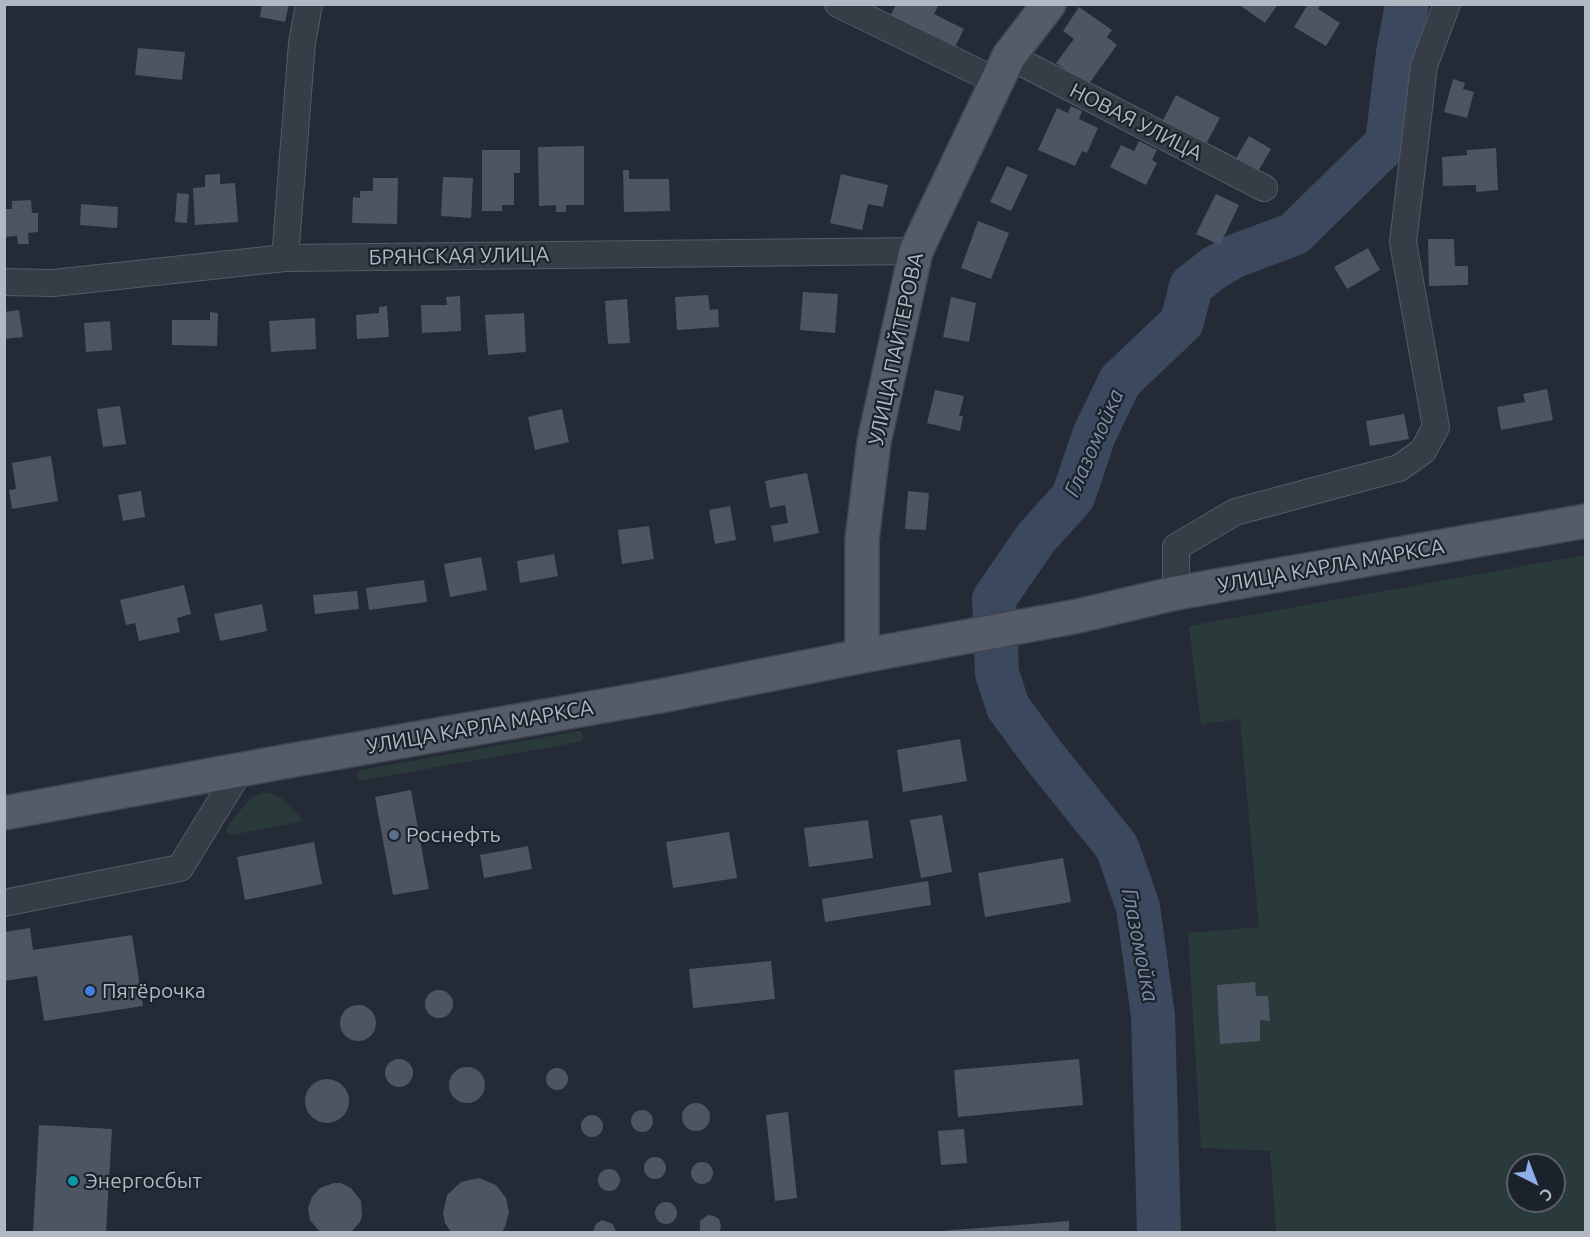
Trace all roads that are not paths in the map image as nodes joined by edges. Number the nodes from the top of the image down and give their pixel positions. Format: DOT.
graph roads {
  1 [pos="309,4"];
  2 [pos="838,4"];
  3 [pos="1049,4"];
  4 [pos="1447,4"];
  5 [pos="1004,69"];
  6 [pos="1264,188"];
  7 [pos="916,251"];
  8 [pos="285,258"];
  9 [pos="4,282"];
  10 [pos="1586,521"];
  11 [pos="1176,593"];
  12 [pos="862,656"];
  13 [pos="240,770"];
  14 [pos="4,813"];
  15 [pos="4,903"];
  1 -- 8 [label="street"];
  2 -- 5 [label="street, НОВАЯ УЛИЦА"];
  3 -- 5 [label="main road, УЛИЦА ПАЙТЕРОВА"];
  4 -- 11 [label="street"];
  5 -- 6 [label="street, НОВАЯ УЛИЦА"];
  5 -- 7 [label="main road, УЛИЦА ПАЙТЕРОВА"];
  7 -- 8 [label="street, БРЯНСКАЯ УЛИЦА"];
  7 -- 12 [label="main road, УЛИЦА ПАЙТЕРОВА"];
  8 -- 9 [label="street, БРЯНСКАЯ УЛИЦА"];
  10 -- 11 [label="main road, УЛИЦА КАРЛА МАРКСА"];
  11 -- 12 [label="main road, УЛИЦА КАРЛА МАРКСА"];
  12 -- 13 [label="main road, УЛИЦА КАРЛА МАРКСА"];
  13 -- 14 [label="main road, УЛИЦА КАРЛА МАРКСА"];
  13 -- 15 [label="street"];
}
